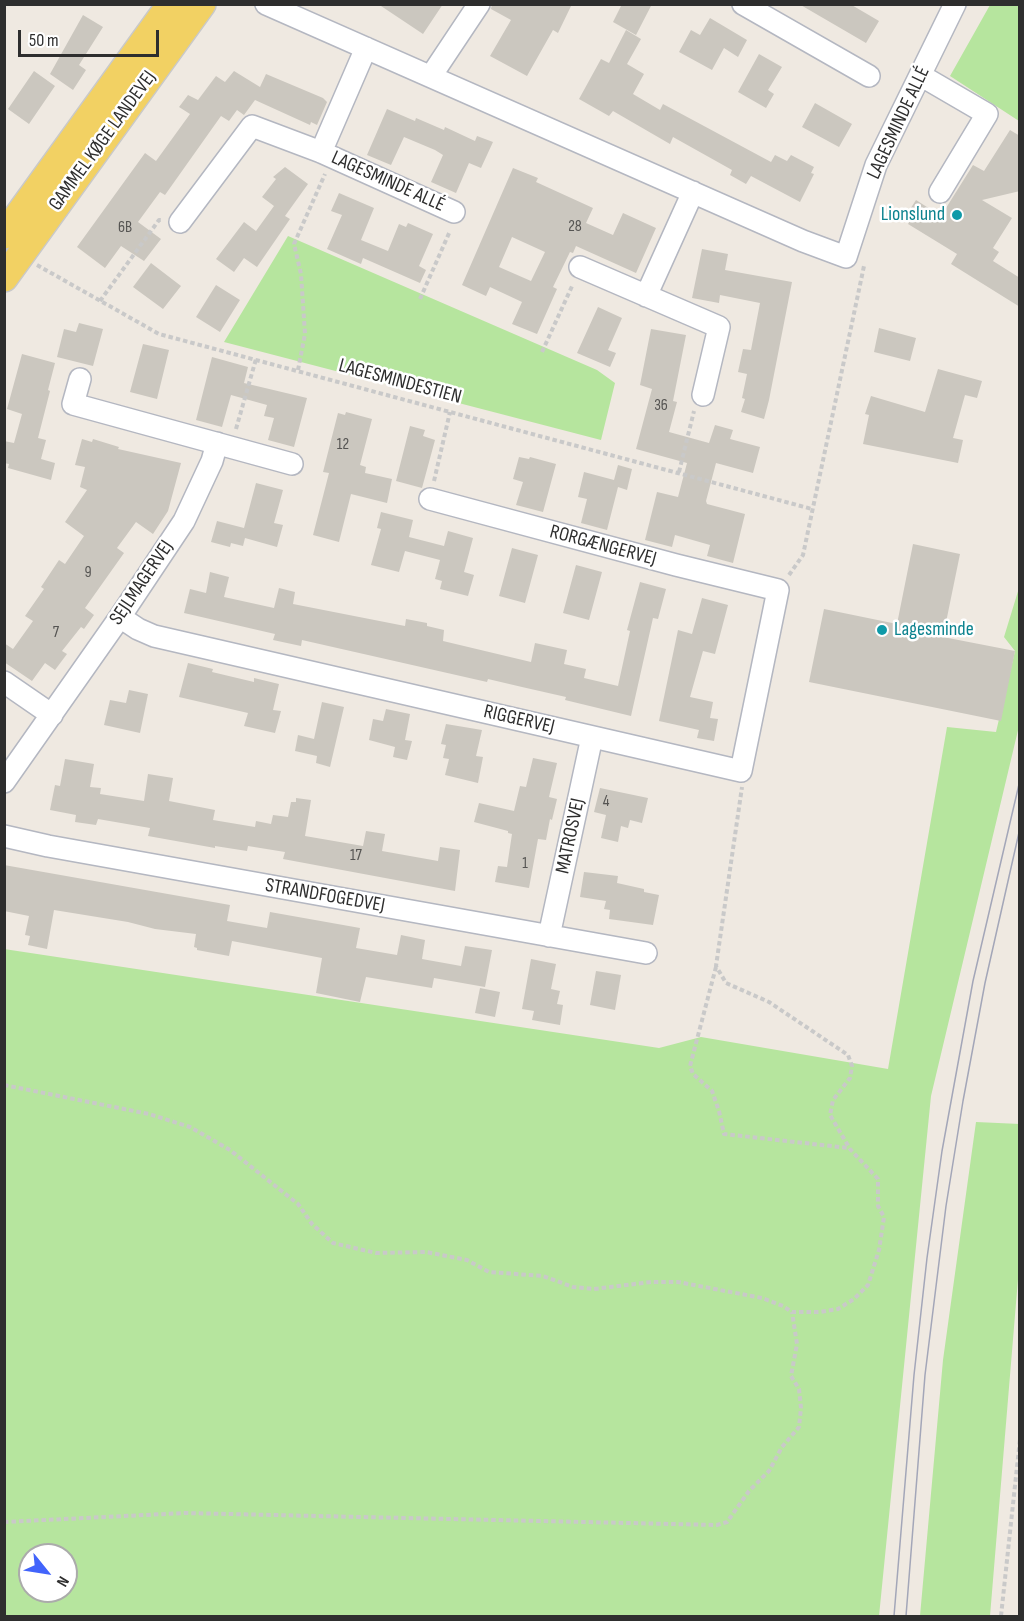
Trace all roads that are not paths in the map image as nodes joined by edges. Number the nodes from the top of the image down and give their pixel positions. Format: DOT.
graph roads {
  1 [pos="171,4"];
  2 [pos="202,4"];
  3 [pos="266,4"];
  4 [pos="479,4"];
  5 [pos="743,4"];
  6 [pos="955,4"];
  7 [pos="366,48"];
  8 [pos="920,75"];
  9 [pos="431,76"];
  10 [pos="869,76"];
  11 [pos="327,154"];
  12 [pos="693,192"];
  13 [pos="940,192"];
  14 [pos="454,212"];
  15 [pos="180,222"];
  16 [pos="15,241"];
  17 [pos="580,267"];
  18 [pos="4,278"];
  19 [pos="646,296"];
  20 [pos="80,379"];
  21 [pos="703,395"];
  22 [pos="224,445"];
  23 [pos="292,464"];
  24 [pos="430,499"];
  25 [pos="120,617"];
  26 [pos="4,682"];
  27 [pos="52,715"];
  28 [pos="592,737"];
  29 [pos="741,771"];
  30 [pos="4,782"];
  31 [pos="4,836"];
  32 [pos="549,936"];
  33 [pos="646,953"];
  1 -- 16 [label="main road, GAMMEL KØGE LANDEVEJ"];
  2 -- 16 [label="main road, GAMMEL KØGE LANDEVEJ"];
  3 -- 7 [label="street, LAGESMINDE ALLÉ"];
  4 -- 9 [label="street"];
  5 -- 10 [label="street"];
  6 -- 8 [label="street, LAGESMINDE ALLÉ"];
  7 -- 9 [label="street, LAGESMINDE ALLÉ"];
  7 -- 11 [label="street, LAGESMINDE ALLÉ"];
  8 -- 12 [label="street, LAGESMINDE ALLÉ"];
  8 -- 13 [label="street"];
  9 -- 12 [label="street, LAGESMINDE ALLÉ"];
  11 -- 14 [label="street, LAGESMINDE ALLÉ"];
  11 -- 15 [label="street, LAGESMINDE ALLÉ"];
  12 -- 19 [label="street"];
  16 -- 18 [label="main road, GAMMEL KØGE LANDEVEJ"];
  17 -- 19 [label="street"];
  19 -- 21 [label="street"];
  20 -- 22 [label="street"];
  22 -- 23 [label="street"];
  22 -- 25 [label="street, SEJLMAGERVEJ"];
  24 -- 29 [label="street, RORGÆNGERVEJ"];
  25 -- 27 [label="street, SEJLMAGERVEJ"];
  25 -- 28 [label="street, RIGGERVEJ"];
  26 -- 27 [label="street"];
  27 -- 30 [label="street, SEJLMAGERVEJ"];
  28 -- 29 [label="street, RIGGERVEJ"];
  28 -- 32 [label="street, MATROSVEJ"];
  31 -- 32 [label="street, STRANDFOGEDVEJ"];
  32 -- 33 [label="street, STRANDFOGEDVEJ"];
}
